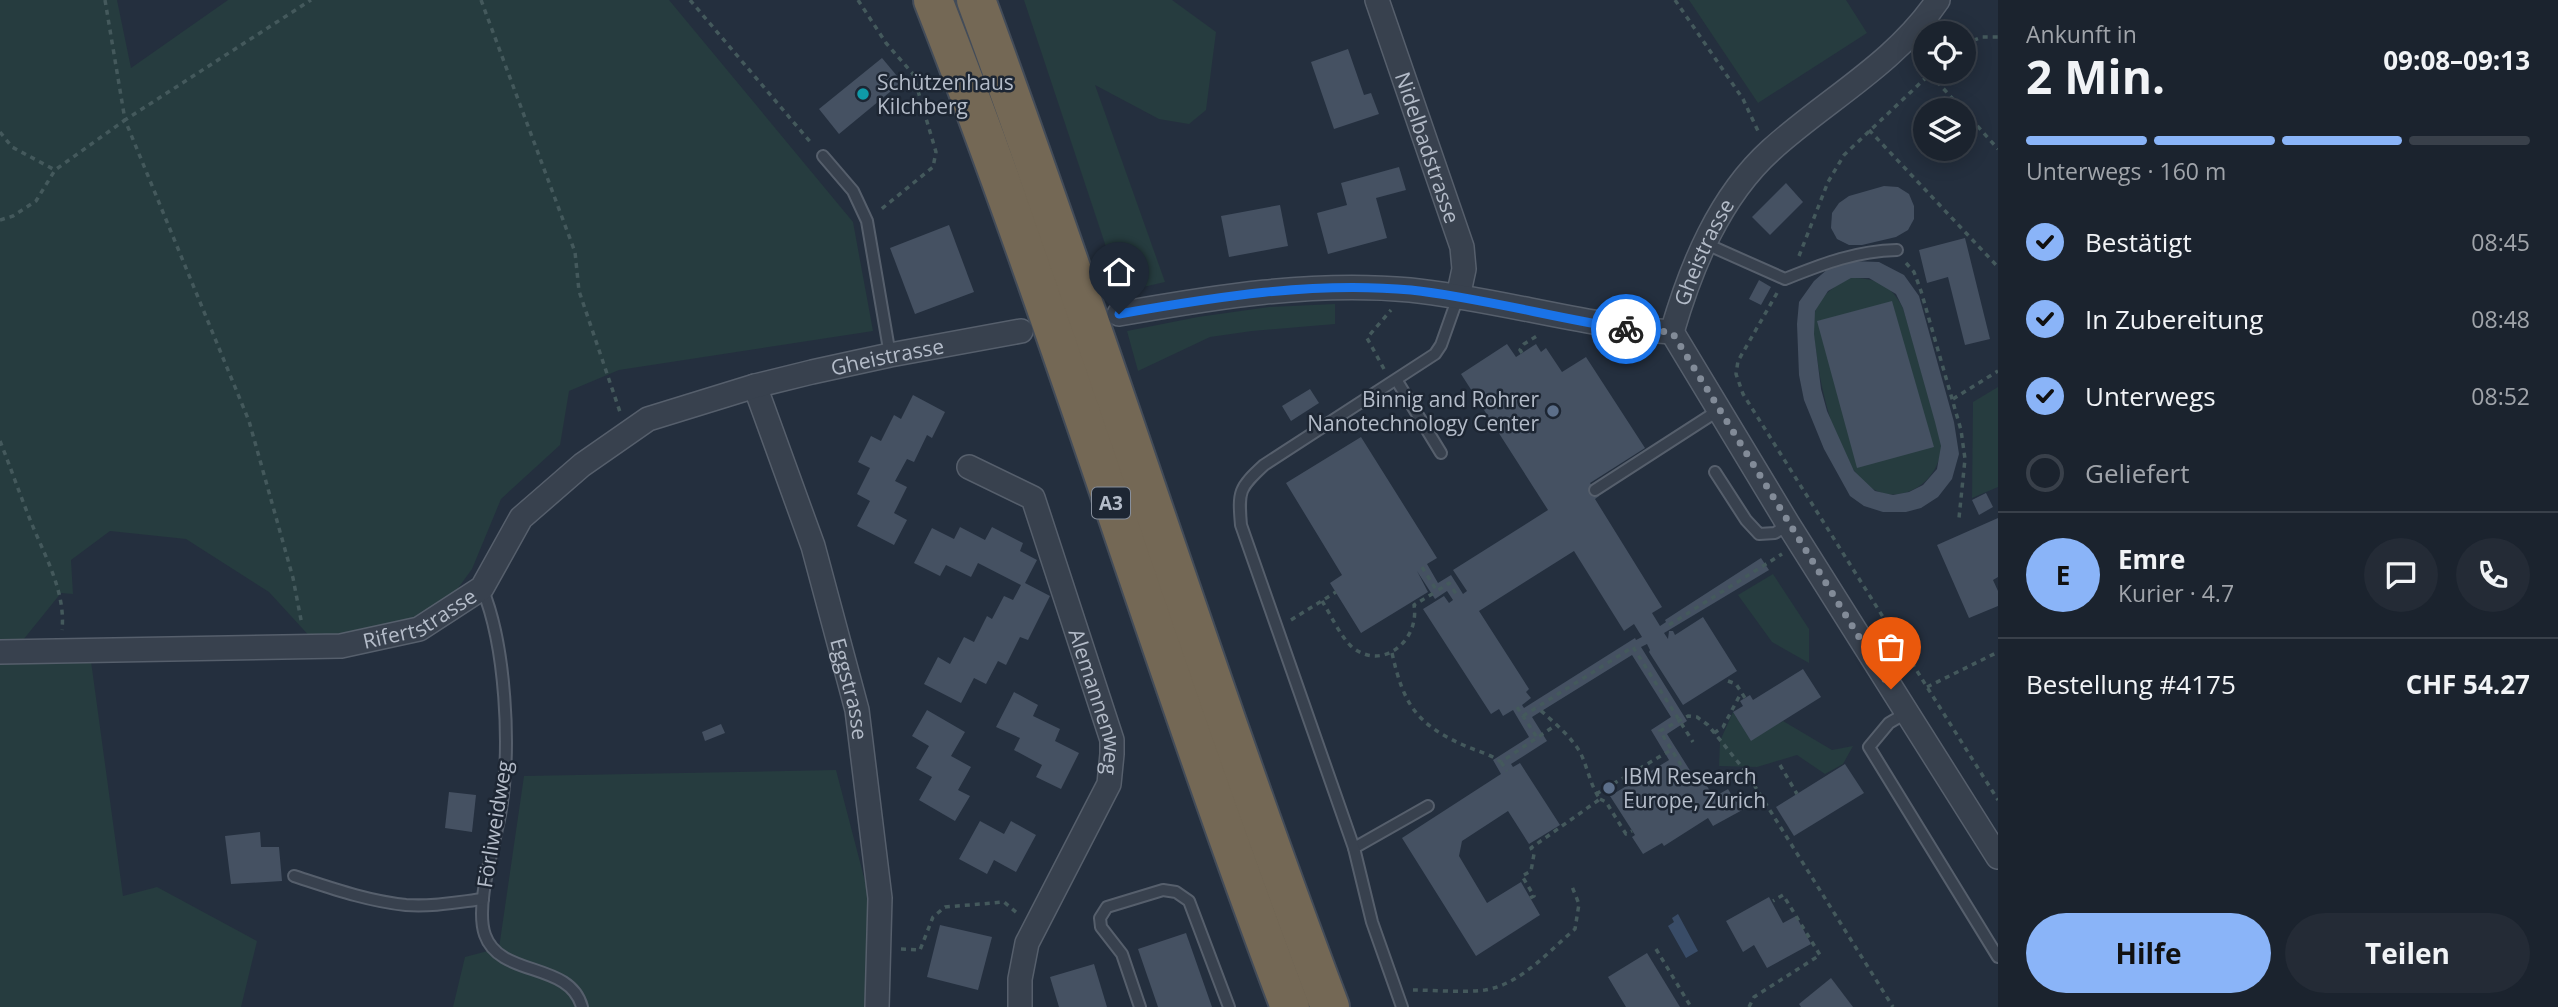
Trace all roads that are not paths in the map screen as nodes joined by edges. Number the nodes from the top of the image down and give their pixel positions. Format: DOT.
graph roads {
  1 [pos="933,0"];
  2 [pos="975,0"];
  3 [pos="1377,0"];
  4 [pos="1938,0"];
  5 [pos="823,156"];
  6 [pos="1704,243"];
  7 [pos="1897,250"];
  8 [pos="1458,297"];
  9 [pos="1119,314"];
  10 [pos="1021,331"];
  11 [pos="1672,332"];
  12 [pos="890,355"];
  13 [pos="1395,382"];
  14 [pos="755,386"];
  15 [pos="1719,410"];
  16 [pos="1441,453"];
  17 [pos="969,467"];
  18 [pos="1715,472"];
  19 [pos="1595,490"];
  20 [pos="1788,524"];
  21 [pos="482,588"];
  22 [pos="0,652"];
  23 [pos="1898,718"];
  24 [pos="1428,806"];
  25 [pos="1354,848"];
  26 [pos="1998,857"];
  27 [pos="294,876"];
  28 [pos="483,899"];
  29 [pos="1998,957"];
  30 [pos="582,1007"];
  31 [pos="877,1007"];
  32 [pos="1020,1007"];
  33 [pos="1140,1007"];
  34 [pos="1229,1007"];
  35 [pos="1290,1007"];
  36 [pos="1330,1007"];
  37 [pos="1402,1007"];
  1 -- 35 [label="highway, A3"];
  2 -- 36 [label="highway, A3"];
  3 -- 8 [label="street, Nidelbadstrasse"];
  4 -- 6 [label="street, Gheistrasse"];
  5 -- 12 [label="lane"];
  6 -- 7 [label="lane"];
  6 -- 11 [label="street, Gheistrasse"];
  8 -- 9 [label="street, Gheistrasse"];
  8 -- 11 [label="street, Gheistrasse"];
  8 -- 13 [label="lane"];
  10 -- 12 [label="street, Gheistrasse"];
  11 -- 15 [label="street"];
  12 -- 14 [label="street, Gheistrasse"];
  13 -- 16 [label="lane"];
  13 -- 25 [label="lane"];
  14 -- 21 [label="street, Rifertstrasse"];
  14 -- 31 [label="street, Eggstrasse"];
  15 -- 19 [label="lane"];
  15 -- 20 [label="street"];
  17 -- 32 [label="street, Alemannenweg"];
  18 -- 20 [label="lane"];
  20 -- 23 [label="street"];
  21 -- 22 [label="street, Rifertstrasse"];
  21 -- 28 [label="lane, Förliweidweg"];
  23 -- 26 [label="street"];
  23 -- 29 [label="lane"];
  24 -- 25 [label="lane"];
  25 -- 37 [label="lane"];
  27 -- 28 [label="lane"];
  28 -- 30 [label="lane, Förliweidweg"];
  33 -- 34 [label="lane"];
}
